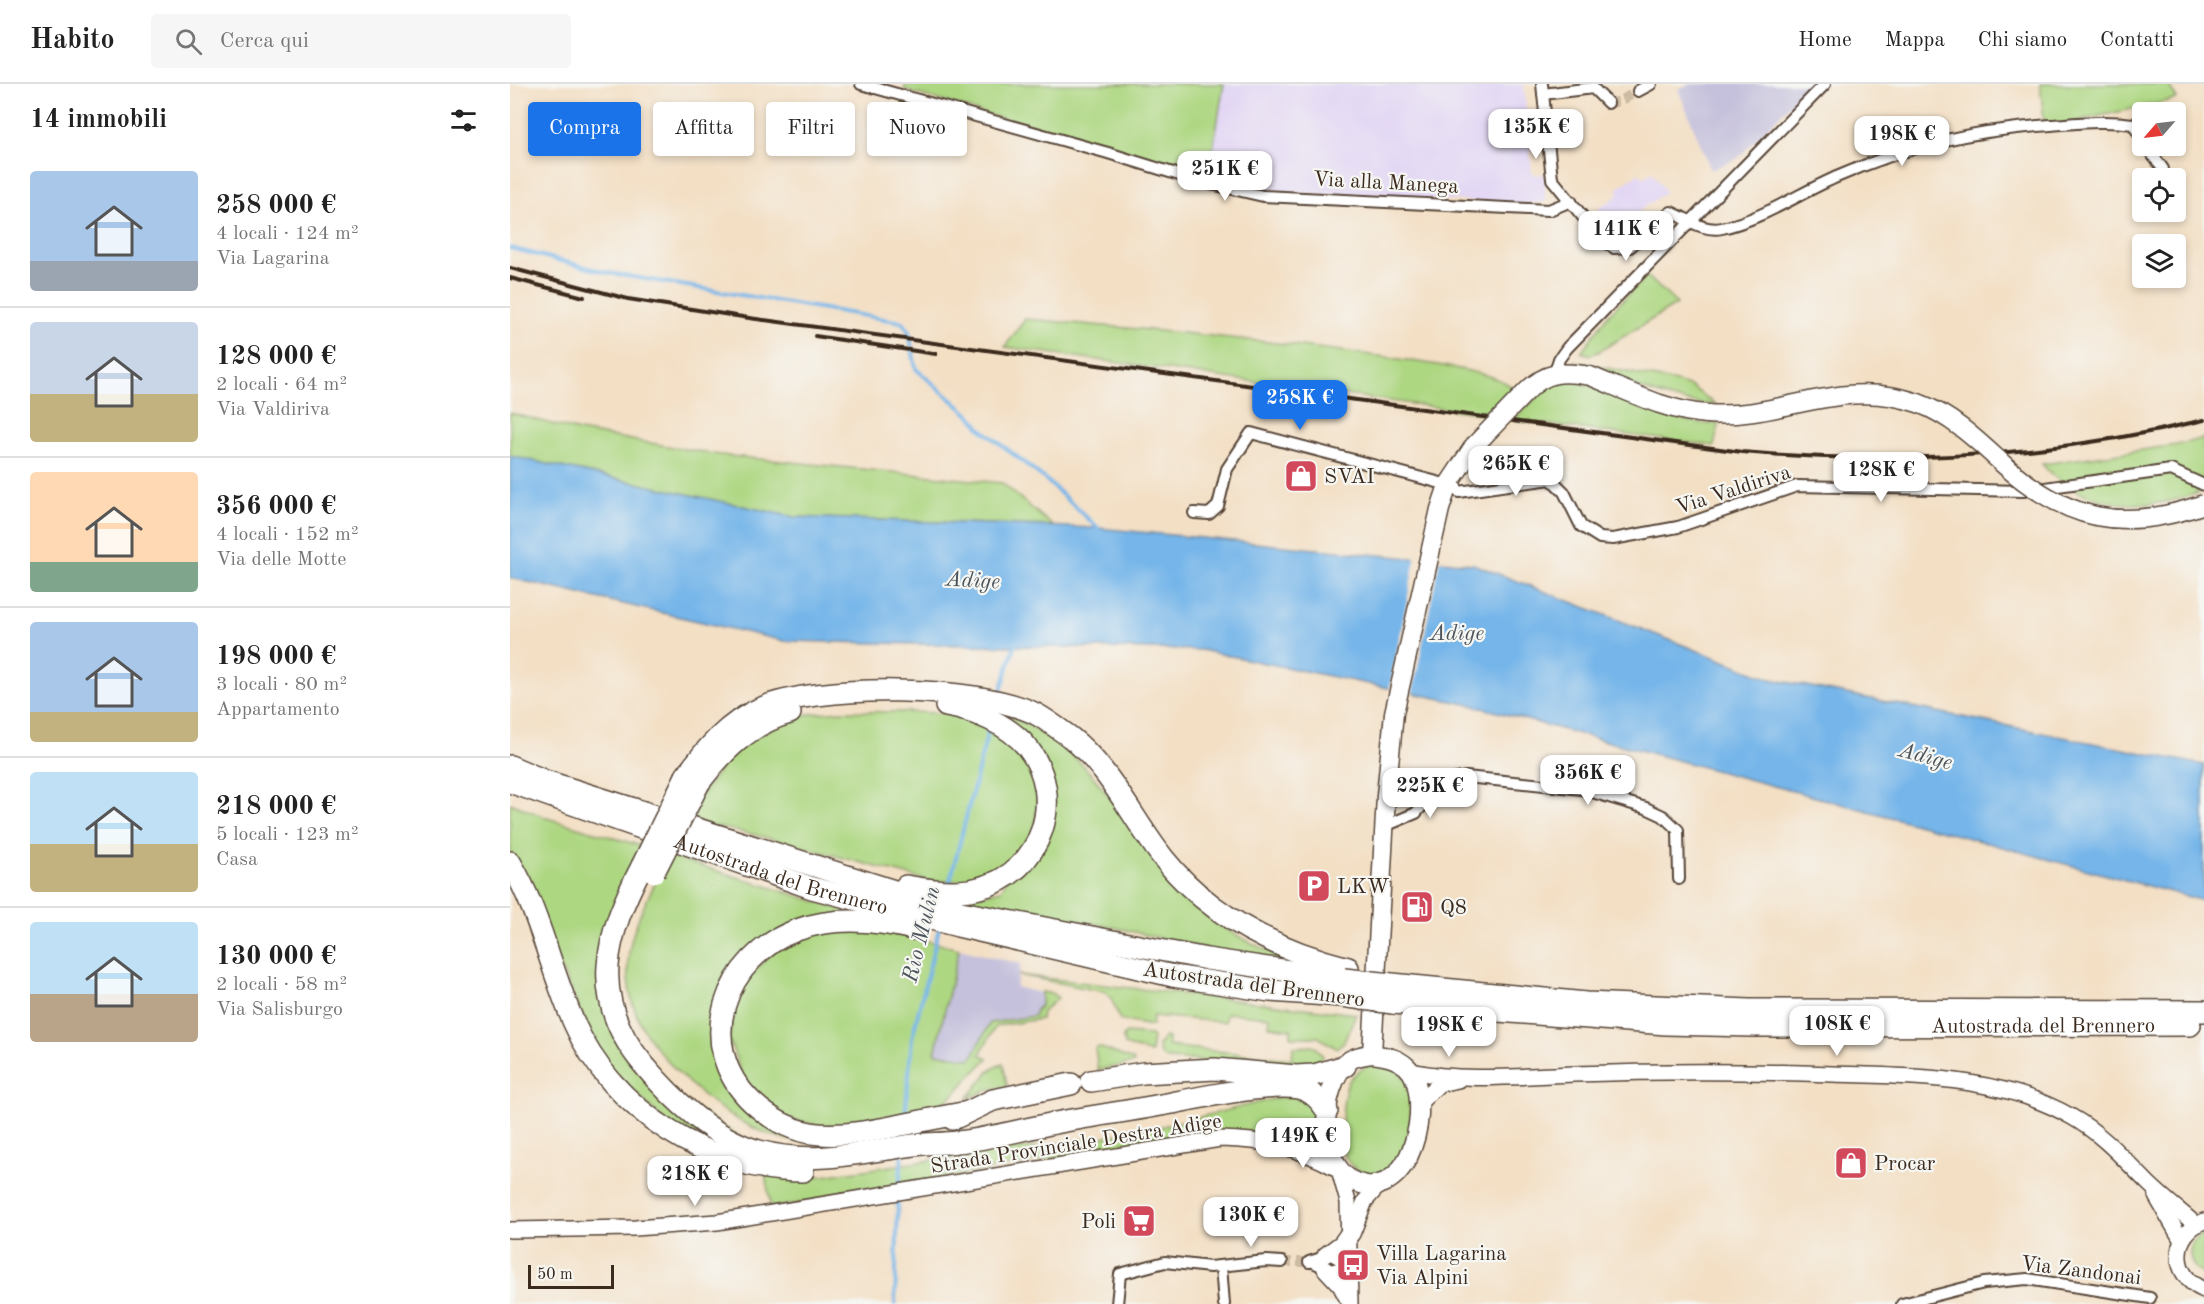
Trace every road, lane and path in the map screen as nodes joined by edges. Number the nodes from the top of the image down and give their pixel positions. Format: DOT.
graph roads {
  1 [pos="861,84"];
  2 [pos="1651,84"];
  3 [pos="1825,84"];
  4 [pos="890,88"];
  5 [pos="1543,89"];
  6 [pos="1638,91"];
  7 [pos="1608,103"];
  8 [pos="2132,124"];
  9 [pos="1570,201"];
  10 [pos="1692,221"];
  11 [pos="1555,372"];
  12 [pos="1448,484"];
  13 [pos="2204,485"];
  14 [pos="2204,504"];
  15 [pos="1194,513"];
  16 [pos="1004,715"];
  17 [pos="510,766"];
  18 [pos="510,782"];
  19 [pos="1385,826"];
  20 [pos="510,862"];
  21 [pos="1679,879"];
  22 [pos="926,910"];
  23 [pos="958,926"];
  24 [pos="1344,981"];
  25 [pos="1392,988"];
  26 [pos="2204,1011"];
  27 [pos="2204,1025"];
  28 [pos="1372,1054"];
  29 [pos="1345,1066"];
  30 [pos="1411,1071"];
  31 [pos="1482,1077"];
  32 [pos="1418,1104"];
  33 [pos="1328,1118"];
  34 [pos="1281,1144"];
  35 [pos="885,1145"];
  36 [pos="1338,1170"];
  37 [pos="1381,1183"];
  38 [pos="2148,1183"];
  39 [pos="2199,1222"];
  40 [pos="510,1230"];
  41 [pos="1350,1235"];
  42 [pos="2181,1239"];
  43 [pos="1282,1262"];
  44 [pos="1318,1262"];
  45 [pos="1349,1265"];
  46 [pos="1221,1266"];
  47 [pos="2204,1290"];
  48 [pos="2150,1298"];
  49 [pos="1117,1304"];
  50 [pos="1224,1304"];
  51 [pos="1350,1304"];
  52 [pos="1902,1304"];
  1 -- 4 [label="street, Via alla Manega"];
  2 -- 6 [label="street"];
  3 -- 10 [label="street"];
  4 -- 9 [label="street, Via alla Manega"];
  5 -- 7 [label="street"];
  5 -- 9 [label="street"];
  8 -- 10 [label="street"];
  9 -- 10 [label="street"];
  10 -- 11 [label="street"];
  11 -- 12 [label="main road, bridge"];
  11 -- 14 [label="main road, bridge"];
  12 -- 13 [label="street, Via Valdiriva"];
  12 -- 15 [label="street"];
  12 -- 19 [label="main road"];
  16 -- 22 [label="highway"];
  16 -- 24 [label="highway"];
  16 -- 35 [label="highway, bridge"];
  17 -- 22 [label="highway, Autostrada del Brennero"];
  18 -- 22 [label="highway, Autostrada del Brennero"];
  19 -- 21 [label="street"];
  19 -- 28 [label="main road"];
  20 -- 35 [label="highway"];
  22 -- 23 [label="highway, Autostrada del Brennero"];
  22 -- 23 [label="highway"];
  22 -- 35 [label="highway"];
  23 -- 24 [label="highway, Autostrada del Brennero"];
  23 -- 24 [label="highway, Autostrada del Brennero"];
  24 -- 25 [label="highway, Autostrada del Brennero, bridge"];
  24 -- 25 [label="highway"];
  25 -- 26 [label="highway, Autostrada del Brennero"];
  25 -- 27 [label="highway, Autostrada del Brennero"];
  28 -- 29 [label="main road"];
  28 -- 30 [label="main road"];
  29 -- 33 [label="main road"];
  29 -- 35 [label="highway"];
  30 -- 31 [label="main road"];
  30 -- 32 [label="main road"];
  31 -- 32 [label="main road"];
  31 -- 38 [label="main road"];
  32 -- 37 [label="main road"];
  33 -- 34 [label="main road, Strada Provinciale Destra Adige"];
  33 -- 35 [label="highway"];
  33 -- 36 [label="main road"];
  34 -- 36 [label="main road, Strada Provinciale Destra Adige"];
  34 -- 40 [label="main road, Strada Provinciale Destra Adige"];
  36 -- 37 [label="main road"];
  36 -- 41 [label="main road"];
  37 -- 41 [label="main road"];
  38 -- 39 [label="main road"];
  38 -- 42 [label="main road"];
  39 -- 42 [label="main road"];
  41 -- 44 [label="main road"];
  41 -- 45 [label="main road"];
  42 -- 47 [label="main road"];
  43 -- 46 [label="street"];
  44 -- 45 [label="street"];
  44 -- 51 [label="main road"];
  45 -- 51 [label="main road"];
  46 -- 49 [label="street"];
  46 -- 50 [label="street"];
  48 -- 52 [label="street, Via Zandonai"];
}
